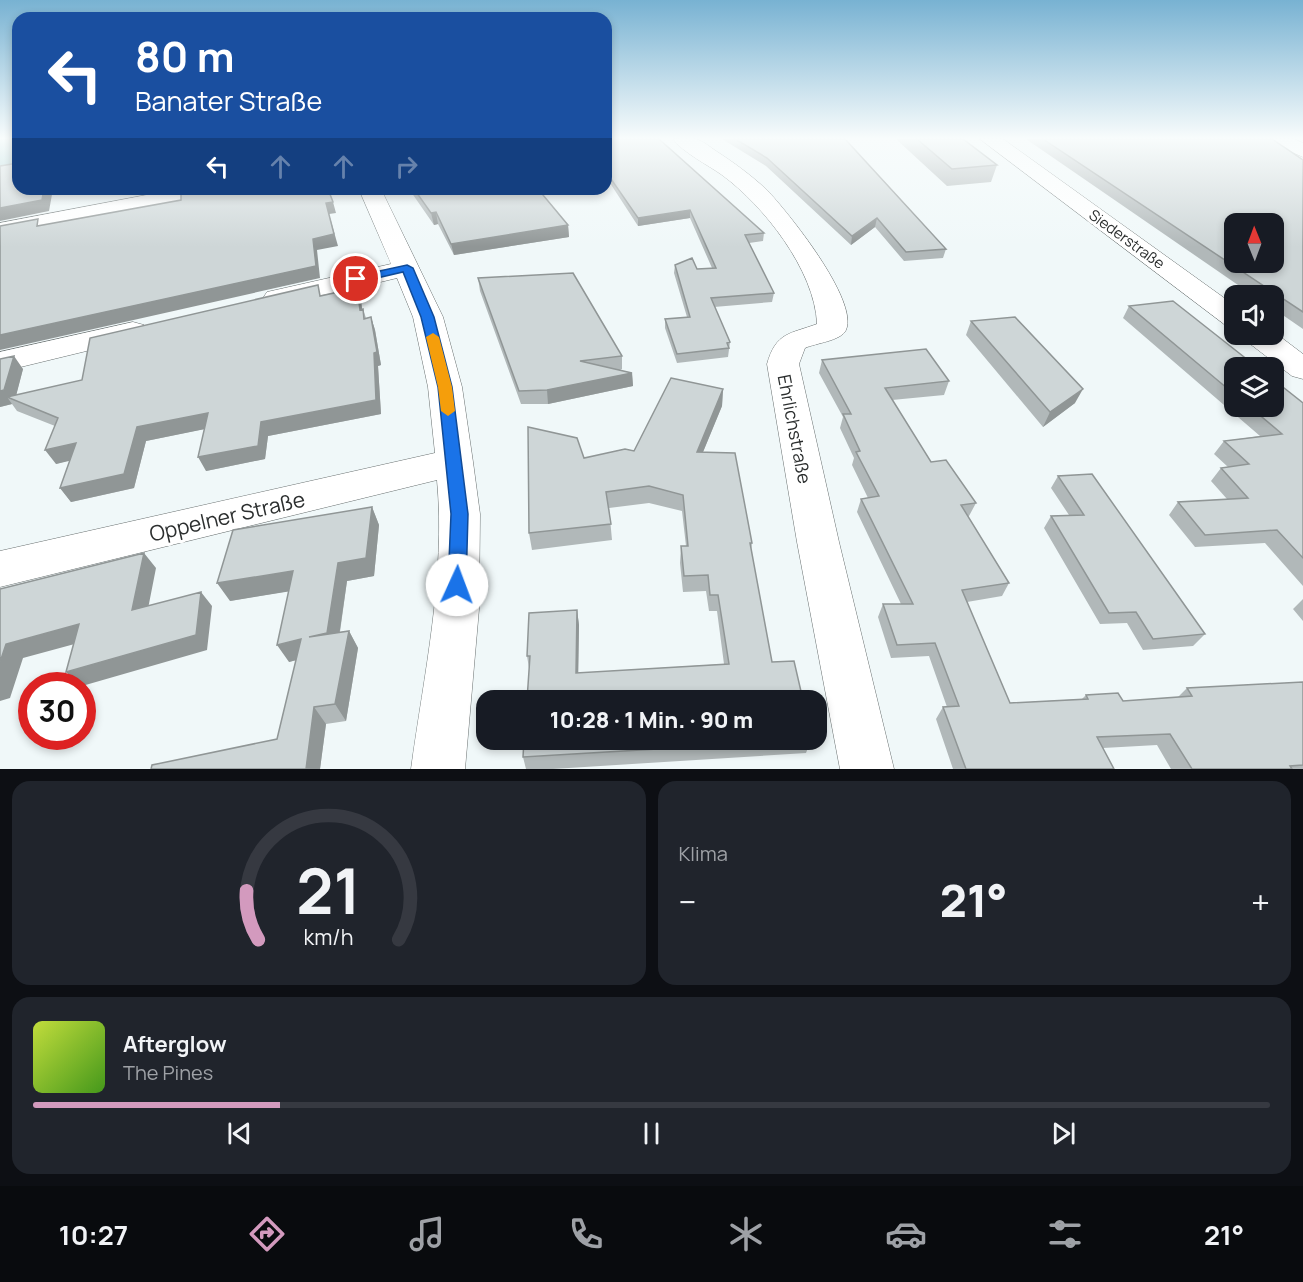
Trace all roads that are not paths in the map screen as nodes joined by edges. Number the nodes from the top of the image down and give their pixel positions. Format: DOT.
graph roads {
  1 [pos="735,175"];
  2 [pos="1039,175"];
  3 [pos="183,195"];
  4 [pos="373,195"];
  5 [pos="0,230"];
  6 [pos="407,268"];
  7 [pos="252,303"];
  8 [pos="1224,311"];
  9 [pos="160,324"];
  10 [pos="1271,345"];
  11 [pos="0,362"];
  12 [pos="1303,369"];
  13 [pos="454,462"];
  14 [pos="0,569"];
  15 [pos="438,769"];
  16 [pos="867,769"];
  1 -- 16 [label="street, Ehrlichstraße"];
  2 -- 8 [label="street, Siederstraße"];
  3 -- 5 [label="street"];
  4 -- 6 [label="street"];
  6 -- 7 [label="street"];
  6 -- 13 [label="street"];
  9 -- 11 [label="street"];
  10 -- 12 [label="street"];
  13 -- 14 [label="street, Oppelner Straße"];
  13 -- 15 [label="street"];
}
